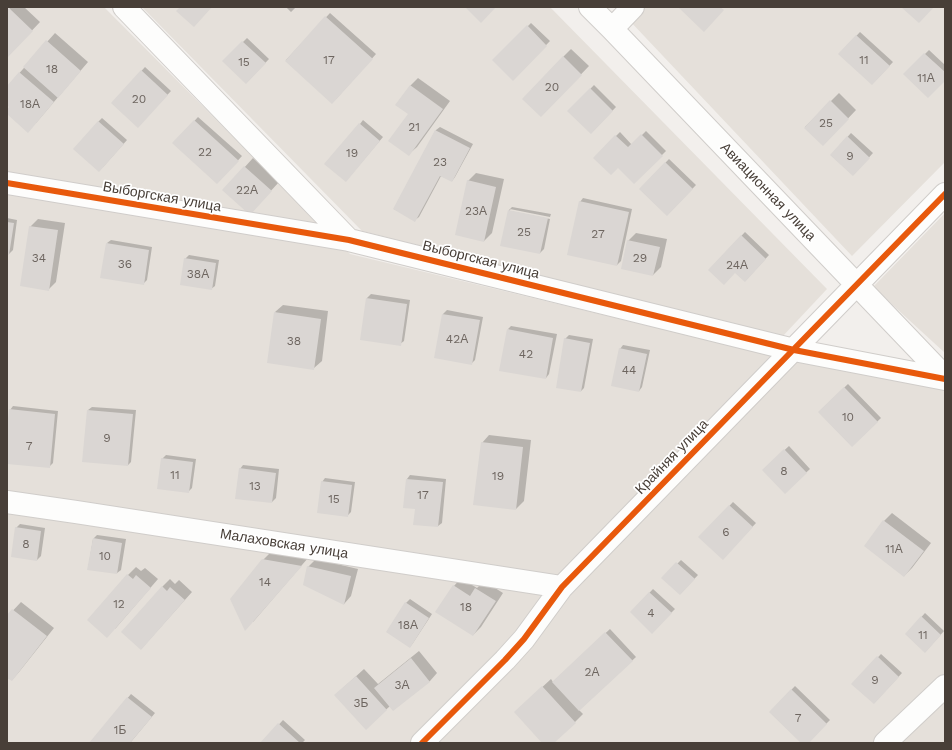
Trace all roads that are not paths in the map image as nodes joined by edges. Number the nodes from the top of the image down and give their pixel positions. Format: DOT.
graph roads {
  1 [pos="124,7"];
  2 [pos="590,7"];
  3 [pos="633,7"];
  4 [pos="612,29"];
  5 [pos="7,183"];
  6 [pos="945,194"];
  7 [pos="349,240"];
  8 [pos="857,285"];
  9 [pos="794,350"];
  10 [pos="945,378"];
  11 [pos="7,502"];
  12 [pos="562,587"];
  13 [pos="945,686"];
  14 [pos="422,743"];
  15 [pos="885,743"];
  1 -- 7 [label="street"];
  2 -- 4 [label="street, Авиационная улица"];
  3 -- 4 [label="street"];
  4 -- 8 [label="street, Авиационная улица"];
  5 -- 7 [label="street, Выборгская улица"];
  6 -- 8 [label="street, Крайняя улица"];
  7 -- 9 [label="street, Выборгская улица"];
  8 -- 9 [label="street, Крайняя улица"];
  8 -- 10 [label="street, Авиационная улица"];
  9 -- 10 [label="street, Выборгская улица"];
  9 -- 12 [label="street, Крайняя улица"];
  11 -- 12 [label="street, Малаховская улица"];
  12 -- 14 [label="street, Крайняя улица"];
  13 -- 15 [label="street"];
}
